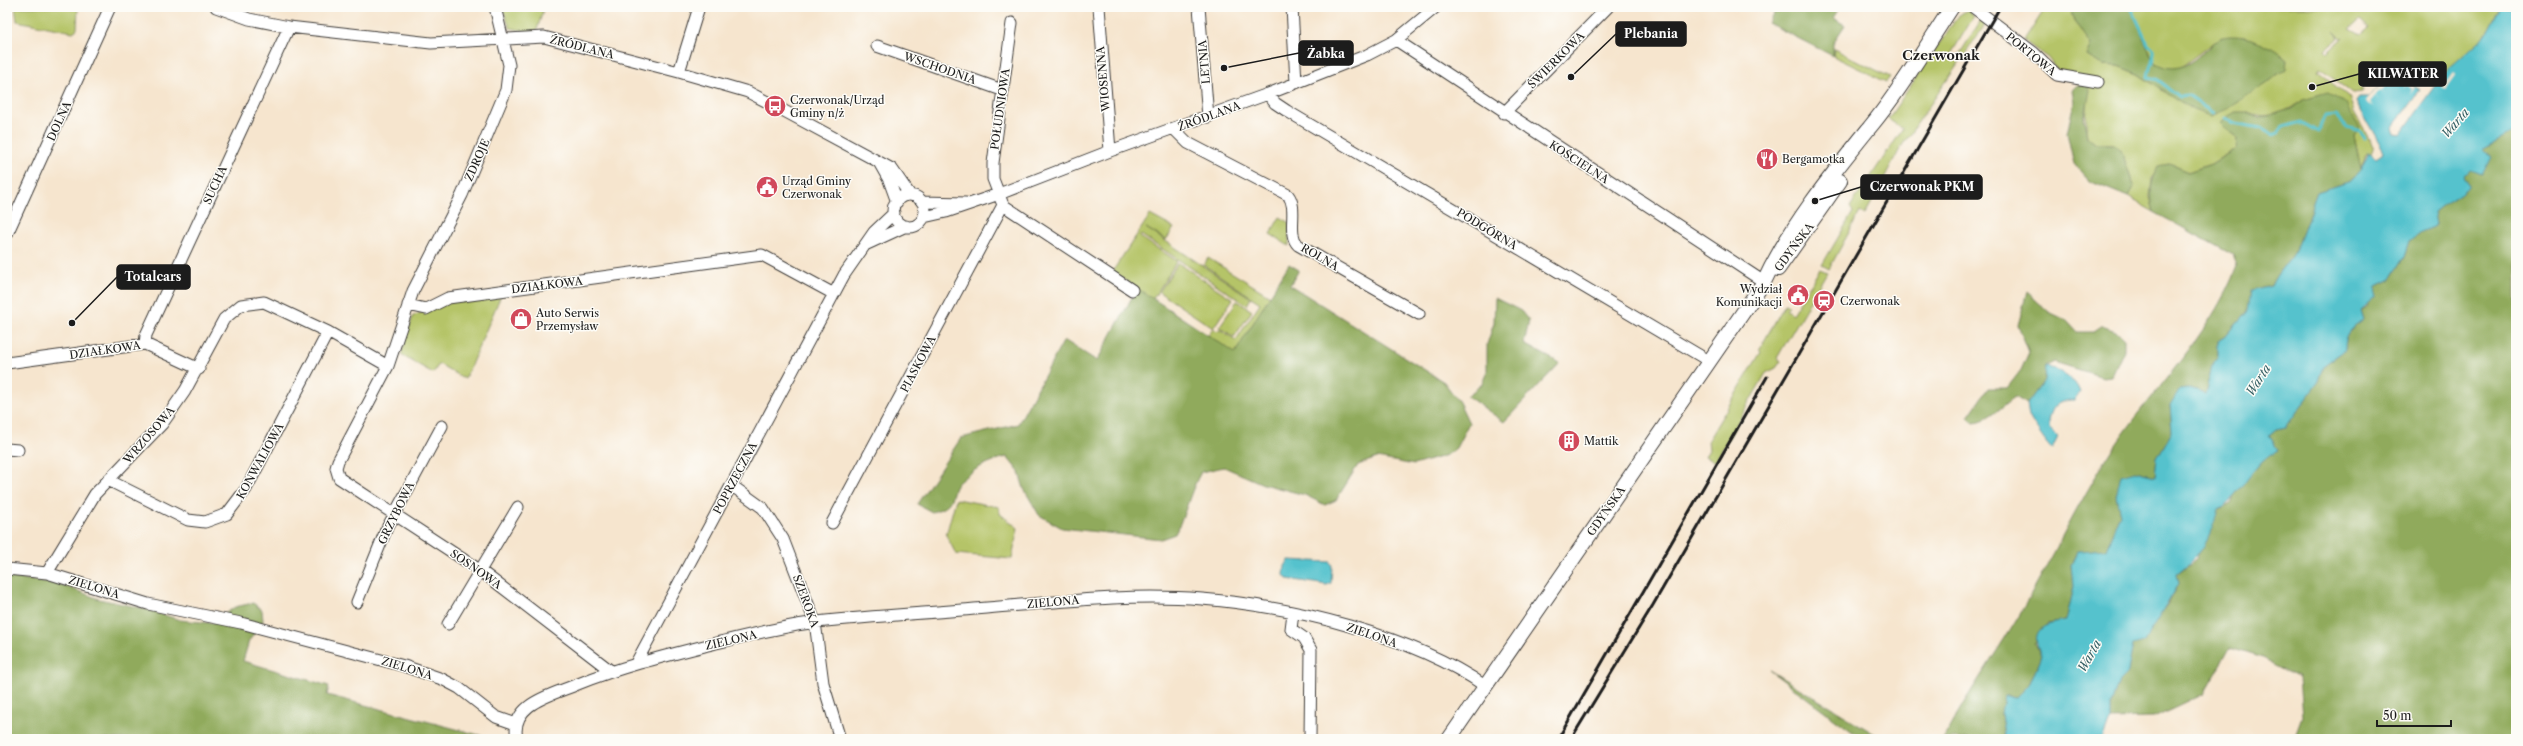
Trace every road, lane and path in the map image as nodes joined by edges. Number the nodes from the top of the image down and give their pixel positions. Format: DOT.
graph roads {
  1 [pos="110,7"];
  2 [pos="216,7"];
  3 [pos="495,7"];
  4 [pos="699,7"];
  5 [pos="1099,7"];
  6 [pos="1199,7"];
  7 [pos="1292,7"];
  8 [pos="1436,7"];
  9 [pos="1608,7"];
  10 [pos="1952,7"];
  11 [pos="1973,7"];
  12 [pos="1012,23"];
  13 [pos="289,27"];
  14 [pos="504,38"];
  15 [pos="1396,40"];
  16 [pos="877,46"];
  17 [pos="680,72"];
  18 [pos="2098,82"];
  19 [pos="1296,83"];
  20 [pos="1002,90"];
  21 [pos="1268,94"];
  22 [pos="1504,113"];
  23 [pos="1208,117"];
  24 [pos="1174,128"];
  25 [pos="1110,151"];
  26 [pos="880,164"];
  27 [pos="910,195"];
  28 [pos="1001,200"];
  29 [pos="922,202"];
  30 [pos="971,203"];
  31 [pos="895,207"];
  32 [pos="924,217"];
  33 [pos="906,226"];
  34 [pos="7,234"];
  35 [pos="867,244"];
  36 [pos="1764,282"];
  37 [pos="1132,290"];
  38 [pos="834,294"];
  39 [pos="408,305"];
  40 [pos="1419,314"];
  41 [pos="328,332"];
  42 [pos="145,344"];
  43 [pos="1709,361"];
  44 [pos="7,363"];
  45 [pos="388,366"];
  46 [pos="198,368"];
  47 [pos="442,426"];
  48 [pos="108,480"];
  49 [pos="731,485"];
  50 [pos="518,508"];
  51 [pos="394,515"];
  52 [pos="832,523"];
  53 [pos="7,570"];
  54 [pos="480,571"];
  55 [pos="47,573"];
  56 [pos="357,602"];
  57 [pos="1293,613"];
  58 [pos="815,622"];
  59 [pos="448,624"];
  60 [pos="636,663"];
  61 [pos="611,671"];
  62 [pos="1485,686"];
  63 [pos="516,724"];
  64 [pos="517,739"];
  65 [pos="840,739"];
  66 [pos="1310,739"];
  67 [pos="1449,739"];
  1 -- 34 [label="street, DOLNA"];
  2 -- 13 [label="street, ŹRÓDLANA"];
  3 -- 14 [label="street, ZDROJE"];
  4 -- 17 [label="street"];
  5 -- 25 [label="street, WIOSENNA"];
  6 -- 23 [label="street, LETNIA"];
  7 -- 19 [label="street"];
  8 -- 15 [label="street, ŹRÓDLANA"];
  9 -- 22 [label="street, ŚWIERKOWA"];
  10 -- 36 [label="main road, GDYŃSKA"];
  11 -- 18 [label="street, PORTOWA"];
  12 -- 20 [label="street, POŁUDNIOWA"];
  13 -- 14 [label="street, ŹRÓDLANA"];
  13 -- 42 [label="street, SUCHA"];
  14 -- 17 [label="street, ŹRÓDLANA"];
  14 -- 39 [label="street, ZDROJE"];
  15 -- 19 [label="street, ŹRÓDLANA"];
  15 -- 22 [label="street, KOŚCIELNA"];
  16 -- 20 [label="street, WSCHODNIA"];
  17 -- 26 [label="street, ŹRÓDLANA"];
  19 -- 21 [label="street, ŹRÓDLANA"];
  20 -- 28 [label="street, POŁUDNIOWA"];
  21 -- 23 [label="street, ŹRÓDLANA"];
  21 -- 43 [label="street, PODGÓRNA"];
  22 -- 36 [label="street, KOŚCIELNA"];
  23 -- 24 [label="street, ŹRÓDLANA"];
  24 -- 25 [label="street, ŹRÓDLANA"];
  24 -- 40 [label="street, ROLNA"];
  25 -- 28 [label="street, ŹRÓDLANA"];
  26 -- 27 [label="street, ŹRÓDLANA"];
  26 -- 31 [label="street"];
  27 -- 29 [label="street"];
  27 -- 31 [label="street"];
  28 -- 30 [label="street, ŹRÓDLANA"];
  28 -- 37 [label="street"];
  28 -- 52 [label="street, PIASKOWA"];
  29 -- 30 [label="street, ŹRÓDLANA"];
  29 -- 32 [label="street"];
  30 -- 32 [label="street, ŹRÓDLANA"];
  31 -- 33 [label="street"];
  31 -- 35 [label="street"];
  32 -- 33 [label="street"];
  33 -- 35 [label="street"];
  35 -- 38 [label="street"];
  36 -- 43 [label="main road, GDYŃSKA"];
  38 -- 39 [label="street, DZIAŁKOWA"];
  38 -- 49 [label="street, POPRZECZNA"];
  39 -- 45 [label="street"];
  41 -- 45 [label="street"];
  41 -- 46 [label="street, WRZOSOWA"];
  41 -- 48 [label="street, KONWALIOWA"];
  42 -- 44 [label="street, DZIAŁKOWA"];
  42 -- 46 [label="street, DZIAŁKOWA"];
  43 -- 62 [label="main road, GDYŃSKA"];
  45 -- 51 [label="street, SOSNOWA"];
  46 -- 48 [label="street, WRZOSOWA"];
  47 -- 51 [label="street, GRZYBOWA"];
  48 -- 55 [label="street, WRZOSOWA"];
  49 -- 58 [label="street, SZEROKA"];
  49 -- 60 [label="street, POPRZECZNA"];
  50 -- 54 [label="street"];
  51 -- 54 [label="street, SOSNOWA"];
  51 -- 56 [label="street, GRZYBOWA"];
  53 -- 55 [label="street, ZIELONA"];
  54 -- 59 [label="street"];
  54 -- 61 [label="street, SOSNOWA"];
  55 -- 63 [label="street, ZIELONA"];
  57 -- 58 [label="street, ZIELONA"];
  57 -- 62 [label="street, ZIELONA"];
  57 -- 66 [label="street"];
  58 -- 60 [label="street, ZIELONA"];
  58 -- 65 [label="street, SZEROKA"];
  60 -- 61 [label="street, ZIELONA"];
  61 -- 63 [label="street, ZIELONA"];
  62 -- 67 [label="main road, GDYŃSKA"];
  63 -- 64 [label="street"];
}
